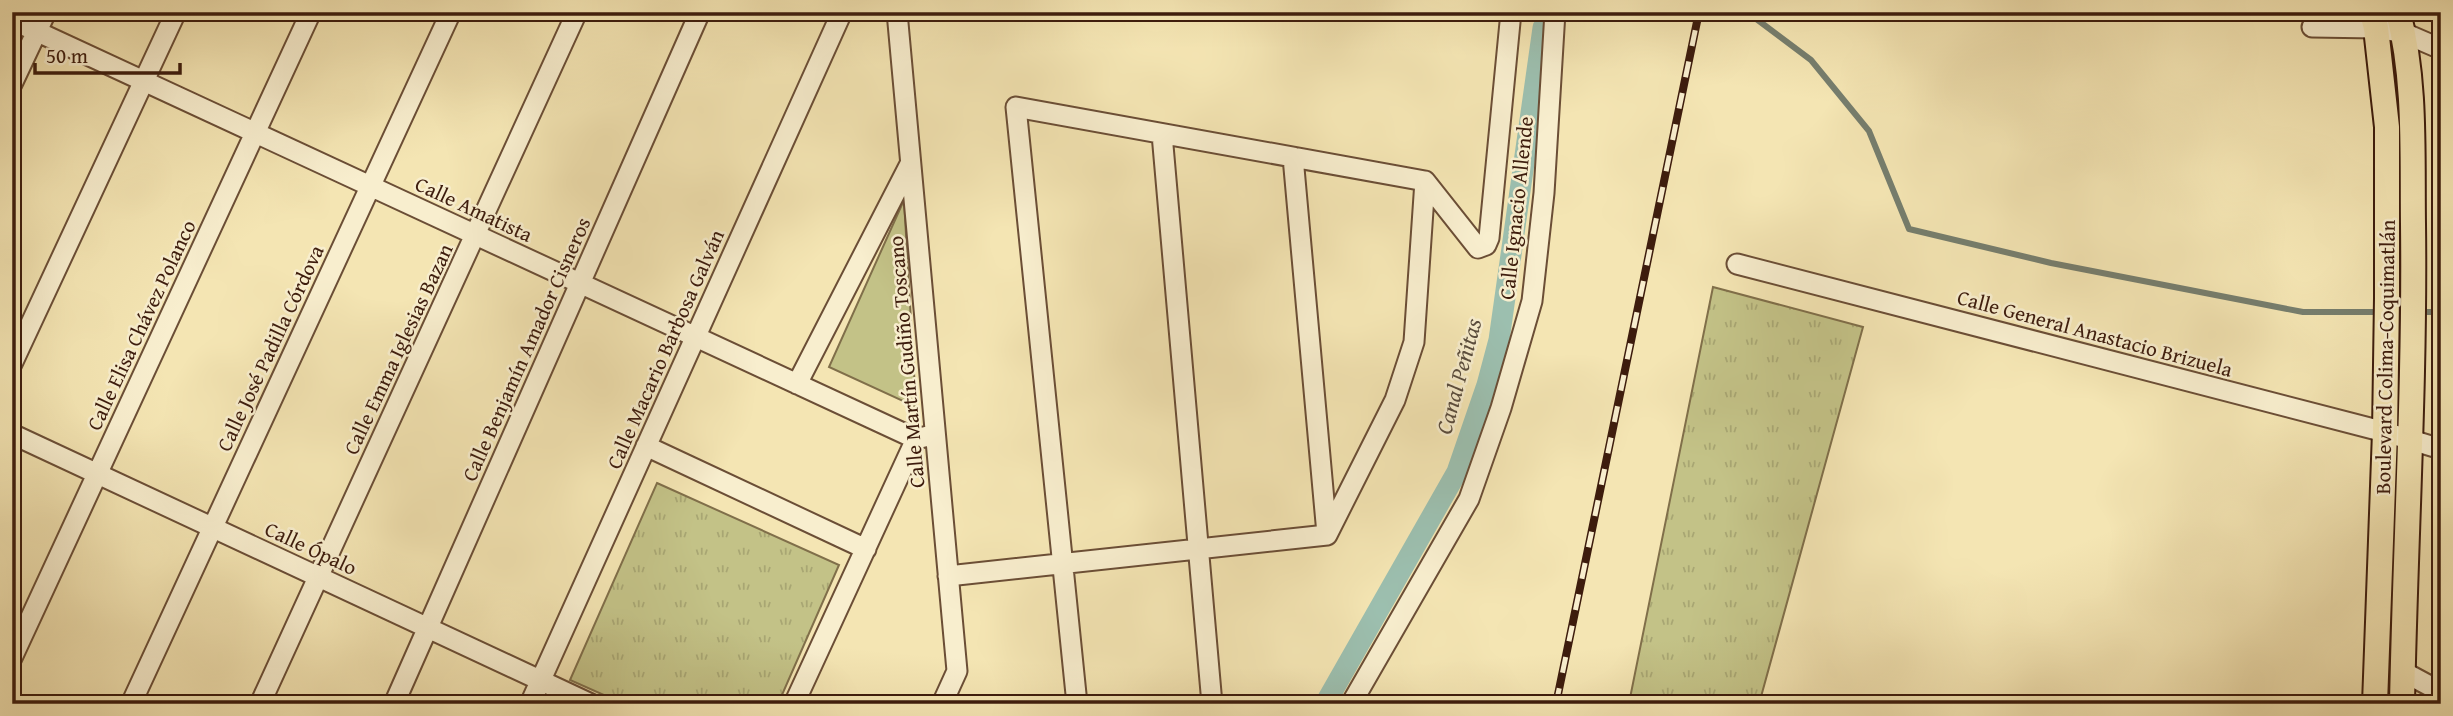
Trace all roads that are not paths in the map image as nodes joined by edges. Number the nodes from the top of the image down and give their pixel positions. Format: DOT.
graph roads {
  1 [pos="46,12"];
  2 [pos="176,12"];
  3 [pos="311,12"];
  4 [pos="451,12"];
  5 [pos="577,12"];
  6 [pos="700,12"];
  7 [pos="842,12"];
  8 [pos="897,12"];
  9 [pos="1511,12"];
  10 [pos="1555,12"];
  11 [pos="12,20"];
  12 [pos="2374,20"];
  13 [pos="2401,23"];
  14 [pos="2312,27"];
  15 [pos="37,31"];
  16 [pos="2441,49"];
  17 [pos="144,81"];
  18 [pos="12,84"];
  19 [pos="255,132"];
  20 [pos="1162,134"];
  21 [pos="1293,157"];
  22 [pos="911,163"];
  23 [pos="1425,181"];
  24 [pos="370,186"];
  25 [pos="475,234"];
  26 [pos="1737,264"];
  27 [pos="580,283"];
  28 [pos="696,337"];
  29 [pos="12,364"];
  30 [pos="797,384"];
  31 [pos="2385,432"];
  32 [pos="12,434"];
  33 [pos="926,437"];
  34 [pos="2410,440"];
  35 [pos="646,446"];
  36 [pos="2441,449"];
  37 [pos="97,473"];
  38 [pos="212,527"];
  39 [pos="1328,535"];
  40 [pos="866,549"];
  41 [pos="1198,549"];
  42 [pos="1063,564"];
  43 [pos="318,576"];
  44 [pos="948,576"];
  45 [pos="428,627"];
  46 [pos="12,658"];
  47 [pos="2402,671"];
  48 [pos="540,680"];
  49 [pos="2441,692"];
  50 [pos="131,704"];
  51 [pos="260,704"];
  52 [pos="394,704"];
  53 [pos="530,704"];
  54 [pos="591,704"];
  55 [pos="794,704"];
  56 [pos="942,704"];
  57 [pos="1077,704"];
  58 [pos="1212,704"];
  59 [pos="1351,704"];
  60 [pos="2375,704"];
  61 [pos="2402,704"];
  1 -- 15 [label="street"];
  2 -- 17 [label="street"];
  3 -- 19 [label="street, Calle Elisa Chávez Polanco"];
  4 -- 24 [label="street, Calle José Padilla Córdova"];
  5 -- 25 [label="street, Calle Emma Iglesias Bazan"];
  6 -- 27 [label="street, Calle Benjamín Amador Cisneros"];
  7 -- 28 [label="street, Calle Macario Barbosa Galván"];
  8 -- 22 [label="street, Calle Martín Gudiño Toscano"];
  9 -- 23 [label="street"];
  10 -- 59 [label="street, Calle Ignacio Allende"];
  11 -- 15 [label="street, Calle Amatista"];
  12 -- 13 [label="street"];
  12 -- 14 [label="street"];
  12 -- 31 [label="main road, Boulevard Colima-Coquimatlán"];
  13 -- 16 [label="street"];
  13 -- 34 [label="main road, Boulevard Colima-Coquimatlán"];
  15 -- 17 [label="street, Calle Amatista"];
  15 -- 18 [label="street"];
  17 -- 19 [label="street, Calle Amatista"];
  17 -- 29 [label="street"];
  19 -- 24 [label="street, Calle Amatista"];
  19 -- 37 [label="street, Calle Elisa Chávez Polanco"];
  20 -- 21 [label="street"];
  20 -- 41 [label="street"];
  20 -- 42 [label="street"];
  21 -- 23 [label="street"];
  21 -- 39 [label="street"];
  22 -- 30 [label="street"];
  22 -- 33 [label="street, Calle Martín Gudiño Toscano"];
  23 -- 39 [label="street"];
  24 -- 25 [label="street, Calle Amatista"];
  24 -- 38 [label="street, Calle José Padilla Córdova"];
  25 -- 27 [label="street, Calle Amatista"];
  25 -- 43 [label="street, Calle Emma Iglesias Bazan"];
  26 -- 31 [label="street, Calle General Anastacio Brizuela"];
  27 -- 28 [label="street, Calle Amatista"];
  27 -- 45 [label="street, Calle Benjamín Amador Cisneros"];
  28 -- 30 [label="street, Calle Amatista"];
  28 -- 35 [label="street, Calle Macario Barbosa Galván"];
  30 -- 33 [label="street, Calle Amatista"];
  31 -- 34 [label="street, Calle General Anastacio Brizuela"];
  31 -- 60 [label="main road, Boulevard Colima-Coquimatlán"];
  32 -- 37 [label="street, Calle Ópalo"];
  33 -- 40 [label="street"];
  33 -- 44 [label="street, Calle Martín Gudiño Toscano"];
  34 -- 36 [label="street, Calle General Anastacio Brizuela"];
  34 -- 47 [label="main road, Boulevard Colima-Coquimatlán"];
  35 -- 40 [label="street"];
  35 -- 48 [label="street, Calle Macario Barbosa Galván"];
  37 -- 38 [label="street, Calle Ópalo"];
  37 -- 46 [label="street, Calle Elisa Chávez Polanco"];
  38 -- 43 [label="street, Calle Ópalo"];
  38 -- 50 [label="street, Calle José Padilla Córdova"];
  39 -- 41 [label="street"];
  40 -- 55 [label="street"];
  41 -- 42 [label="street"];
  41 -- 58 [label="street"];
  42 -- 44 [label="street"];
  42 -- 57 [label="street"];
  43 -- 45 [label="street, Calle Ópalo"];
  43 -- 51 [label="street, Calle Emma Iglesias Bazan"];
  44 -- 56 [label="street, Calle Martín Gudiño Toscano"];
  45 -- 48 [label="street, Calle Ópalo"];
  45 -- 52 [label="street, Calle Benjamín Amador Cisneros"];
  47 -- 49 [label="street"];
  47 -- 61 [label="main road, Boulevard Colima-Coquimatlán"];
  48 -- 53 [label="street, Calle Macario Barbosa Galván"];
  48 -- 54 [label="street, Calle Ópalo"];
}
